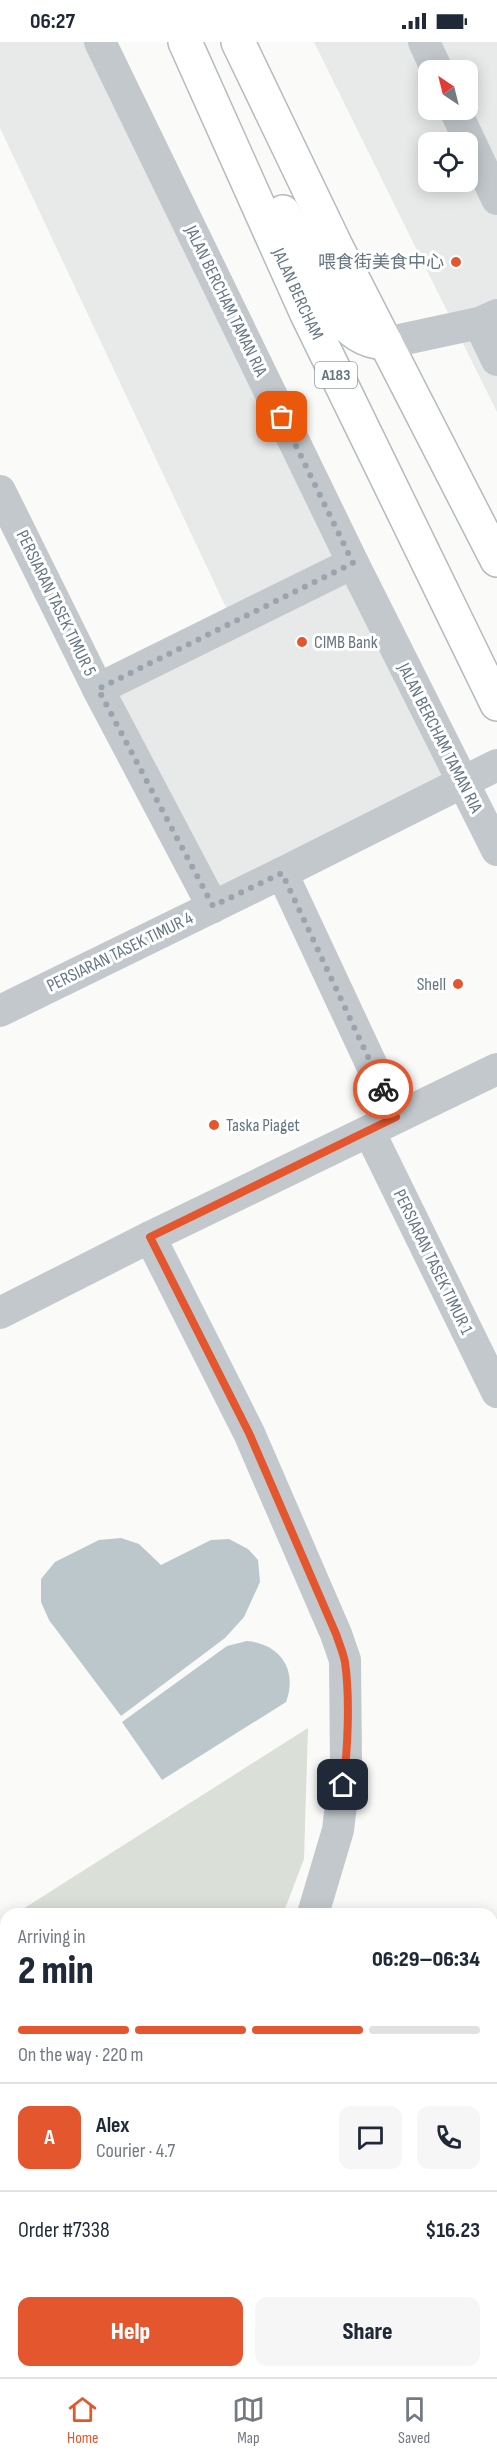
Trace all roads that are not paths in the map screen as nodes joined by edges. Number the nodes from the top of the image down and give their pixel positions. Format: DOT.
graph roads {
  1 [pos="100,42"];
  2 [pos="185,42"];
  3 [pos="238,42"];
  4 [pos="424,42"];
  5 [pos="432,60"];
  6 [pos="206,89"];
  7 [pos="460,120"];
  8 [pos="497,198"];
  9 [pos="488,319"];
  10 [pos="386,343"];
  11 [pos="497,360"];
  12 [pos="0,491"];
  13 [pos="497,560"];
  14 [pos="353,563"];
  15 [pos="98,689"];
  16 [pos="497,704"];
  17 [pos="497,765"];
  18 [pos="461,781"];
  19 [pos="497,850"];
  20 [pos="282,873"];
  21 [pos="213,906"];
  22 [pos="0,1011"];
  23 [pos="497,1070"];
  24 [pos="382,1124"];
  25 [pos="150,1237"];
  26 [pos="0,1313"];
  27 [pos="497,1392"];
  28 [pos="315,1908"];
  1 -- 14 [label="street, JALAN BERCHAM TAMAN RIA"];
  2 -- 6 [label="main road, JALAN BERCHAM / A183"];
  3 -- 10 [label="main road"];
  4 -- 5 [label="street"];
  6 -- 10 [label="main road"];
  6 -- 16 [label="main road, JALAN BERCHAM / A183"];
  7 -- 8 [label="street"];
  9 -- 10 [label="street"];
  9 -- 11 [label="street"];
  10 -- 13 [label="main road"];
  12 -- 15 [label="street, PERSIARAN TASEK TIMUR 5"];
  14 -- 15 [label="street"];
  14 -- 18 [label="street, JALAN BERCHAM TAMAN RIA"];
  15 -- 21 [label="street, PERSIARAN TASEK TIMUR 5"];
  17 -- 18 [label="street, PERSIARAN TASEK TIMUR 4"];
  18 -- 19 [label="street, JALAN BERCHAM TAMAN RIA"];
  18 -- 20 [label="street, PERSIARAN TASEK TIMUR 4"];
  20 -- 21 [label="street, PERSIARAN TASEK TIMUR 4"];
  20 -- 24 [label="street, PERSIARAN TASEK TIMUR 1"];
  21 -- 22 [label="street, PERSIARAN TASEK TIMUR 4"];
  23 -- 24 [label="street"];
  24 -- 25 [label="street"];
  24 -- 27 [label="street, PERSIARAN TASEK TIMUR 1"];
  25 -- 26 [label="street"];
  25 -- 28 [label="street"];
}
